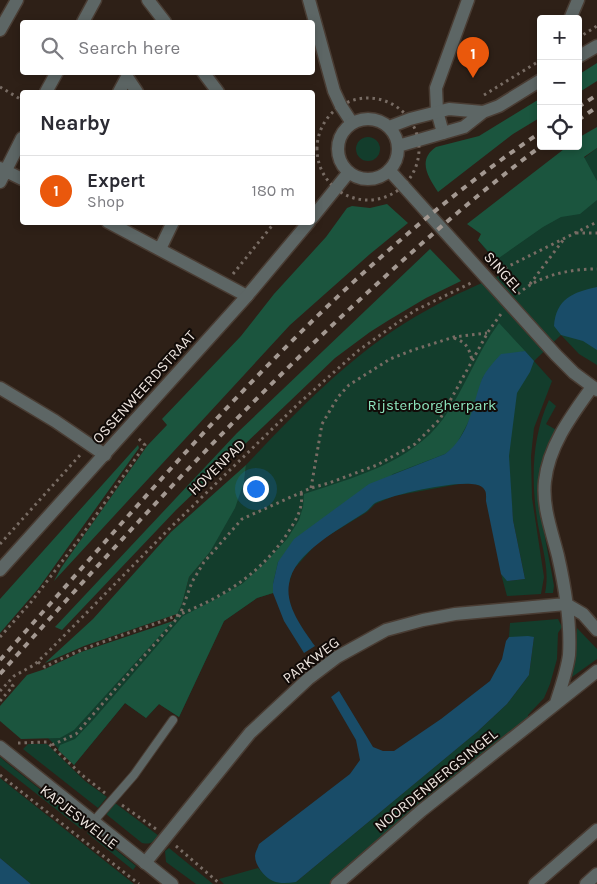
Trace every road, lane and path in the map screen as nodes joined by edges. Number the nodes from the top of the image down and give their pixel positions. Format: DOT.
graph roads {
  1 [pos="17,0"];
  2 [pos="95,0"];
  3 [pos="148,0"];
  4 [pos="309,0"];
  5 [pos="468,0"];
  6 [pos="578,0"];
  7 [pos="572,15"];
  8 [pos="84,20"];
  9 [pos="163,20"];
  10 [pos="314,20"];
  11 [pos="315,22"];
  12 [pos="597,26"];
  13 [pos="0,30"];
  14 [pos="582,35"];
  15 [pos="597,46"];
  16 [pos="582,55"];
  17 [pos="537,62"];
  18 [pos="55,75"];
  19 [pos="205,75"];
  20 [pos="537,82"];
  21 [pos="0,87"];
  22 [pos="47,90"];
  23 [pos="121,90"];
  24 [pos="136,90"];
  25 [pos="216,90"];
  26 [pos="480,97"];
  27 [pos="20,99"];
  28 [pos="341,106"];
  29 [pos="437,111"];
  30 [pos="483,112"];
  31 [pos="410,119"];
  32 [pos="352,123"];
  33 [pos="389,127"];
  34 [pos="443,133"];
  35 [pos="419,140"];
  36 [pos="20,142"];
  37 [pos="398,146"];
  38 [pos="389,170"];
  39 [pos="349,172"];
  40 [pos="2,173"];
  41 [pos="20,178"];
  42 [pos="403,186"];
  43 [pos="336,189"];
  44 [pos="315,215"];
  45 [pos="597,222"];
  46 [pos="114,225"];
  47 [pos="172,225"];
  48 [pos="272,225"];
  49 [pos="306,225"];
  50 [pos="575,233"];
  51 [pos="597,233"];
  52 [pos="564,239"];
  53 [pos="160,249"];
  54 [pos="597,269"];
  55 [pos="498,272"];
  56 [pos="469,283"];
  57 [pos="530,284"];
  58 [pos="234,288"];
  59 [pos="247,296"];
  60 [pos="514,299"];
  61 [pos="488,332"];
  62 [pos="454,338"];
  63 [pos="182,344"];
  64 [pos="472,360"];
  65 [pos="0,388"];
  66 [pos="595,388"];
  67 [pos="141,440"];
  68 [pos="90,446"];
  69 [pos="105,455"];
  70 [pos="311,488"];
  71 [pos="301,492"];
  72 [pos="0,544"];
  73 [pos="0,570"];
  74 [pos="566,604"];
  75 [pos="180,615"];
  76 [pos="597,630"];
  77 [pos="0,637"];
  78 [pos="38,662"];
  79 [pos="597,670"];
  80 [pos="8,682"];
  81 [pos="0,690"];
  82 [pos="0,701"];
  83 [pos="556,703"];
  84 [pos="173,720"];
  85 [pos="13,744"];
  86 [pos="52,746"];
  87 [pos="0,747"];
  88 [pos="0,775"];
  89 [pos="114,799"];
  90 [pos="93,822"];
  91 [pos="597,830"];
  92 [pos="82,833"];
  93 [pos="79,837"];
  94 [pos="166,837"];
  95 [pos="148,859"];
  96 [pos="597,874"];
  97 [pos="139,884"];
  98 [pos="172,884"];
  99 [pos="220,884"];
  100 [pos="337,884"];
  101 [pos="535,884"];
  102 [pos="586,884"];
  1 -- 13 [label="street"];
  2 -- 8 [label="street"];
  3 -- 9 [label="street"];
  4 -- 10 [label="street"];
  5 -- 29 [label="street"];
  6 -- 7 [label="street"];
  11 -- 28 [label="street"];
  12 -- 14 [label="path"];
  15 -- 16 [label="street"];
  17 -- 26 [label="path"];
  18 -- 22 [label="street"];
  19 -- 25 [label="street"];
  20 -- 30 [label="street"];
  21 -- 27 [label="path"];
  23 -- 24 [label="street"];
  28 -- 31 [label="path"];
  28 -- 32 [label="street"];
  28 -- 43 [label="path"];
  29 -- 30 [label="street"];
  29 -- 31 [label="street"];
  29 -- 34 [label="street"];
  30 -- 34 [label="street"];
  31 -- 33 [label="street"];
  31 -- 35 [label="path"];
  32 -- 33 [label="street"];
  32 -- 39 [label="street"];
  33 -- 37 [label="street"];
  34 -- 35 [label="street"];
  35 -- 37 [label="street"];
  35 -- 42 [label="path"];
  36 -- 40 [label="street"];
  37 -- 38 [label="street"];
  38 -- 39 [label="street"];
  38 -- 42 [label="street, SINGEL"];
  39 -- 43 [label="street, OSSENWEERDSTRAAT"];
  40 -- 41 [label="street"];
  42 -- 43 [label="path"];
  42 -- 60 [label="street, SINGEL"];
  43 -- 44 [label="street, OSSENWEERDSTRAAT"];
  45 -- 50 [label="path"];
  46 -- 53 [label="street"];
  47 -- 53 [label="street"];
  48 -- 58 [label="path"];
  49 -- 59 [label="street, OSSENWEERDSTRAAT"];
  50 -- 51 [label="path"];
  50 -- 52 [label="path"];
  52 -- 55 [label="path"];
  52 -- 57 [label="path"];
  53 -- 58 [label="street"];
  54 -- 57 [label="path"];
  56 -- 78 [label="path, HOVENPAD"];
  57 -- 60 [label="path"];
  58 -- 59 [label="street"];
  59 -- 69 [label="street, OSSENWEERDSTRAAT"];
  60 -- 61 [label="path"];
  60 -- 66 [label="street, SINGEL"];
  61 -- 62 [label="path"];
  61 -- 64 [label="path"];
  62 -- 64 [label="path"];
  62 -- 70 [label="path"];
  63 -- 68 [label="path"];
  64 -- 70 [label="path"];
  65 -- 68 [label="street"];
  66 -- 74 [label="street"];
  67 -- 77 [label="path"];
  68 -- 69 [label="street"];
  68 -- 72 [label="path"];
  69 -- 73 [label="street, OSSENWEERDSTRAAT"];
  70 -- 71 [label="path"];
  71 -- 75 [label="path"];
  71 -- 75 [label="path"];
  74 -- 76 [label="street"];
  74 -- 83 [label="street"];
  74 -- 94 [label="street, PARKWEG"];
  75 -- 78 [label="path"];
  75 -- 86 [label="path"];
  78 -- 80 [label="path, HOVENPAD"];
  79 -- 83 [label="street, NOORDENBERGSINGEL"];
  80 -- 81 [label="path, HOVENPAD"];
  80 -- 82 [label="path"];
  83 -- 100 [label="street, NOORDENBERGSINGEL"];
  84 -- 89 [label="lane, KAPJESWELLE"];
  85 -- 86 [label="path"];
  86 -- 89 [label="path"];
  87 -- 90 [label="street, KAPJESWELLE"];
  88 -- 93 [label="path, KAPJESWELLE"];
  89 -- 90 [label="lane, KAPJESWELLE"];
  89 -- 94 [label="path"];
  90 -- 95 [label="street, KAPJESWELLE"];
  91 -- 101 [label="street"];
  92 -- 93 [label="path"];
  93 -- 97 [label="path, KAPJESWELLE"];
  94 -- 95 [label="street, PARKWEG"];
  94 -- 99 [label="path"];
  95 -- 98 [label="street, KAPJESWELLE"];
  96 -- 102 [label="street"];
}
